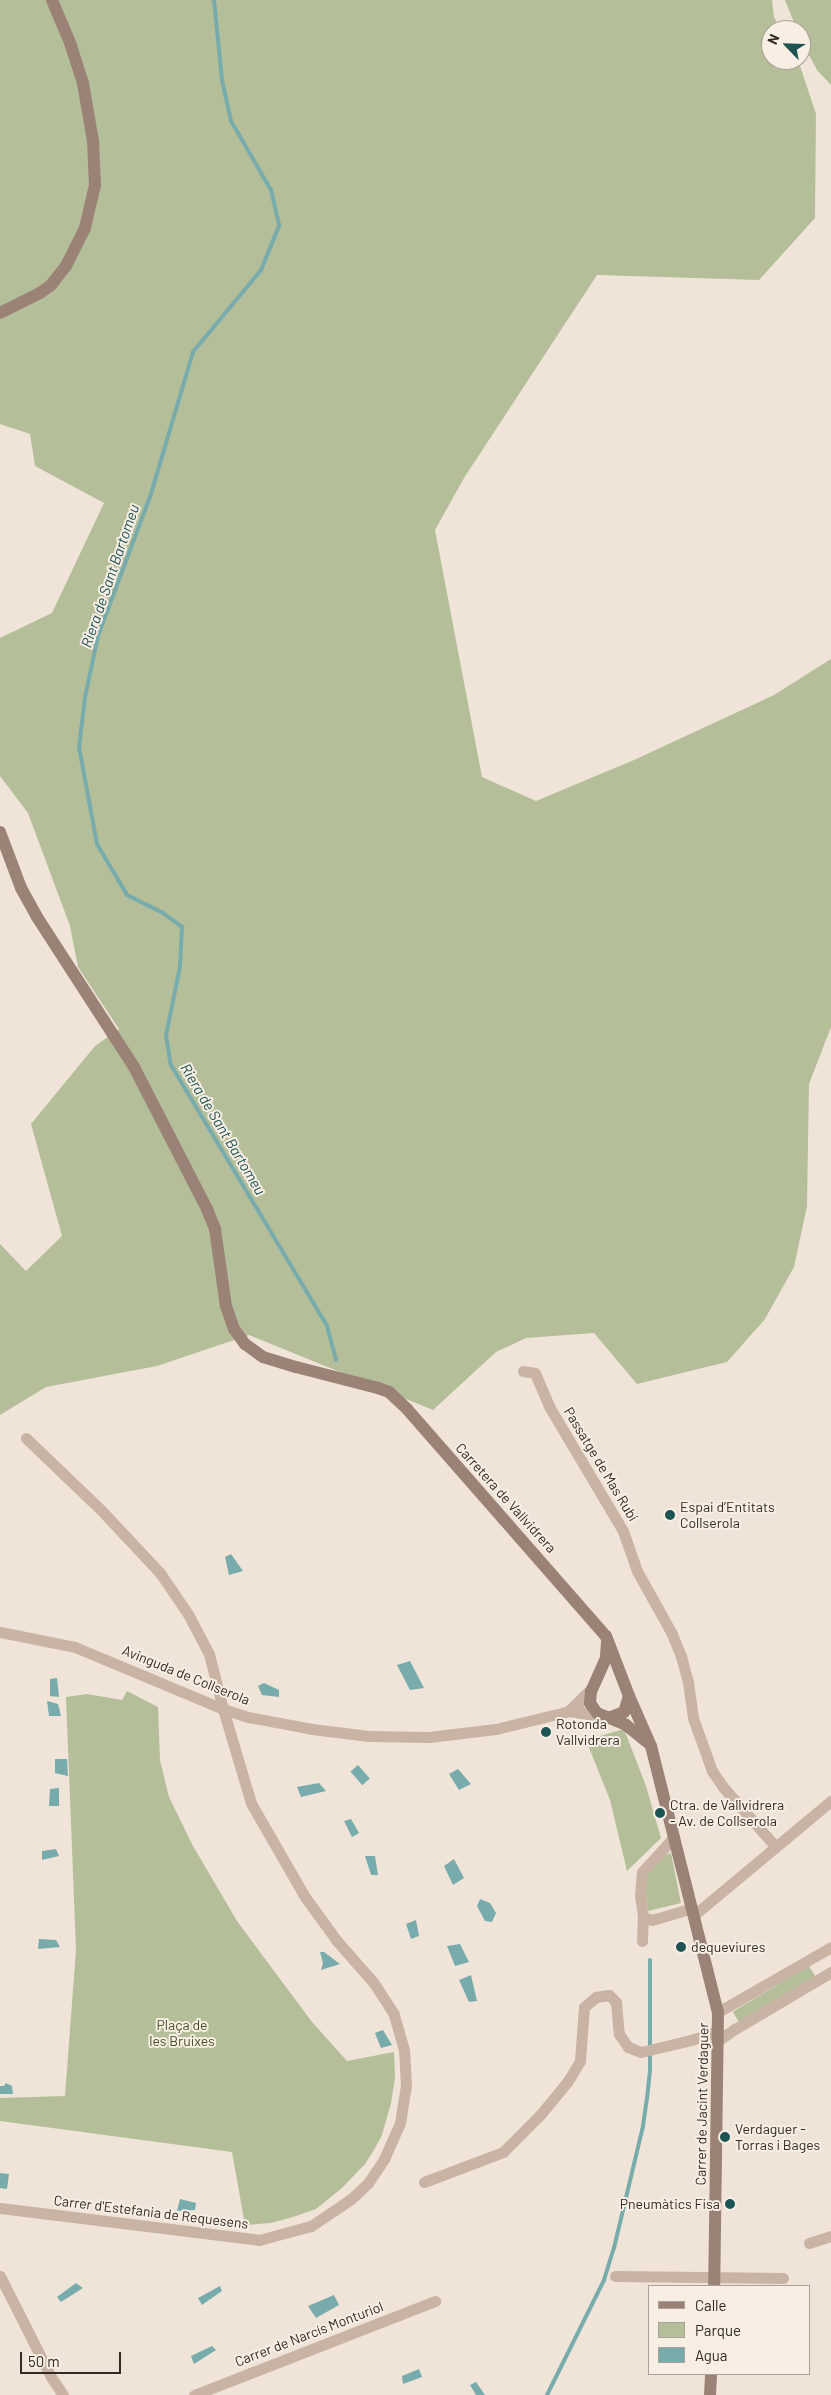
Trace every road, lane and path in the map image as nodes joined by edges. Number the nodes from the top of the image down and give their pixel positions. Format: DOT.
graph roads {
  1 [pos="52,0"];
  2 [pos="0,314"];
  3 [pos="0,832"];
  4 [pos="523,1371"];
  5 [pos="26,1438"];
  6 [pos="0,1632"];
  7 [pos="606,1636"];
  8 [pos="592,1688"];
  9 [pos="628,1693"];
  10 [pos="223,1709"];
  11 [pos="570,1711"];
  12 [pos="605,1717"];
  13 [pos="651,1746"];
  14 [pos="831,1801"];
  15 [pos="674,1837"];
  16 [pos="775,1846"];
  17 [pos="693,1912"];
  18 [pos="643,1917"];
  19 [pos="642,1941"];
  20 [pos="831,1946"];
  21 [pos="812,1958"];
  22 [pos="828,1974"];
  23 [pos="718,2012"];
  24 [pos="719,2035"];
  25 [pos="424,2182"];
  26 [pos="0,2208"];
  27 [pos="831,2236"];
  28 [pos="809,2243"];
  29 [pos="0,2276"];
  30 [pos="615,2276"];
  31 [pos="784,2278"];
  32 [pos="714,2282"];
  33 [pos="435,2301"];
  34 [pos="711,2375"];
  35 [pos="221,2384"];
  36 [pos="63,2395"];
  37 [pos="194,2395"];
  38 [pos="227,2395"];
  39 [pos="710,2395"];
  1 -- 2 [label="main road"];
  3 -- 7 [label="main road, Carretera de Vallvidrera"];
  4 -- 16 [label="street, Passatge de Mas Rubí"];
  5 -- 10 [label="street, Carrer d'Estefania de Requesens"];
  6 -- 10 [label="street, Avinguda de Collserola"];
  7 -- 8 [label="main road"];
  7 -- 9 [label="main road, Carretera de Vallvidrera"];
  8 -- 9 [label="main road"];
  8 -- 11 [label="street"];
  8 -- 12 [label="main road"];
  9 -- 12 [label="main road"];
  9 -- 13 [label="main road"];
  10 -- 11 [label="street, Avinguda de Collserola"];
  10 -- 26 [label="street, Carrer d'Estefania de Requesens"];
  11 -- 12 [label="street"];
  12 -- 13 [label="main road"];
  13 -- 15 [label="main road"];
  14 -- 16 [label="street"];
  15 -- 17 [label="main road"];
  15 -- 18 [label="street"];
  16 -- 17 [label="street"];
  17 -- 18 [label="street"];
  17 -- 23 [label="main road"];
  18 -- 19 [label="street"];
  20 -- 21 [label="street"];
  21 -- 22 [label="street"];
  21 -- 23 [label="street"];
  22 -- 24 [label="street"];
  23 -- 24 [label="main road, Carrer de Jacint Verdaguer"];
  24 -- 25 [label="street"];
  24 -- 32 [label="main road, Carrer de Jacint Verdaguer"];
  27 -- 28 [label="street"];
  29 -- 36 [label="street"];
  30 -- 32 [label="street"];
  31 -- 32 [label="street"];
  33 -- 35 [label="street, Carrer de Narcís Monturiol"];
  34 -- 39 [label="main road"];
  35 -- 37 [label="street, Carrer de Narcís Monturiol"];
  35 -- 38 [label="street"];
}
